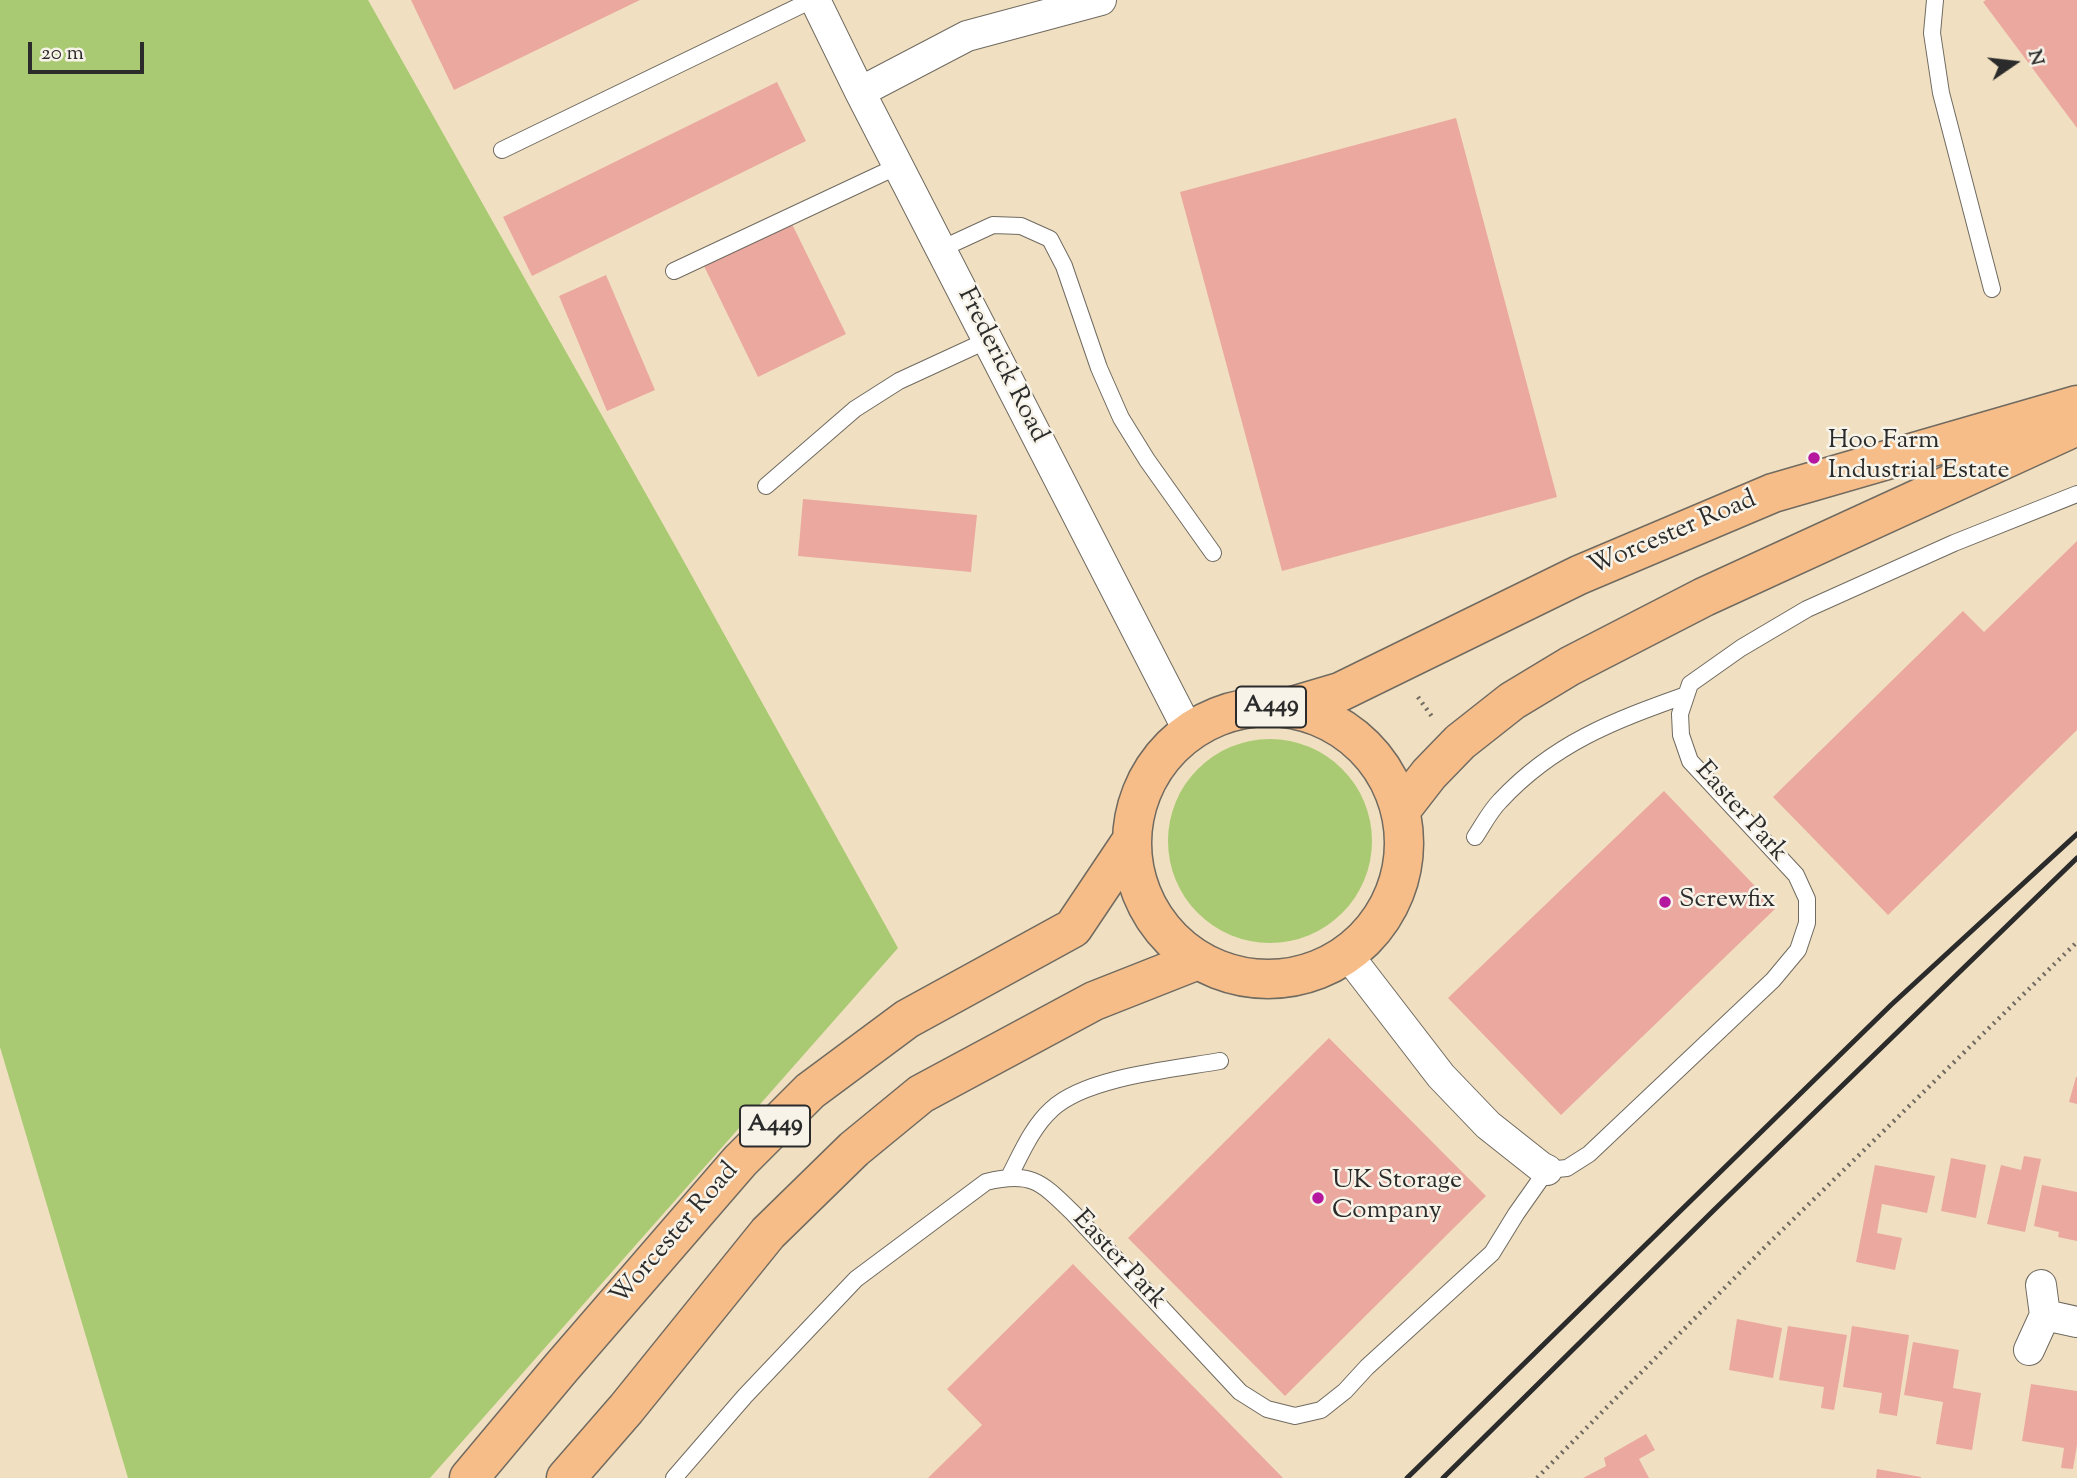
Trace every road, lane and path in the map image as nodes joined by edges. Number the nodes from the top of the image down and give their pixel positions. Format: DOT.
graph roads {
  1 [pos="814,0"];
  2 [pos="1101,0"];
  3 [pos="1935,0"];
  4 [pos="860,92"];
  5 [pos="502,150"];
  6 [pos="898,166"];
  7 [pos="941,249"];
  8 [pos="674,271"];
  9 [pos="1992,289"];
  10 [pos="988,340"];
  11 [pos="2077,405"];
  12 [pos="2077,426"];
  13 [pos="766,486"];
  14 [pos="2077,494"];
  15 [pos="1213,553"];
  16 [pos="1398,663"];
  17 [pos="1686,695"];
  18 [pos="1286,708"];
  19 [pos="1189,732"];
  20 [pos="1460,742"];
  21 [pos="1401,810"];
  22 [pos="1475,837"];
  23 [pos="1132,840"];
  24 [pos="2077,942"];
  25 [pos="1347,954"];
  26 [pos="1198,960"];
  27 [pos="1220,1061"];
  28 [pos="1547,1170"];
  29 [pos="1009,1177"];
  30 [pos="2041,1285"];
  31 [pos="2045,1315"];
  32 [pos="2077,1322"];
  33 [pos="2029,1350"];
  34 [pos="469,1478"];
  35 [pos="566,1478"];
  36 [pos="674,1478"];
  37 [pos="1537,1478"];
  1 -- 4 [label="street, Frederick Road"];
  1 -- 5 [label="lane"];
  2 -- 4 [label="street"];
  3 -- 9 [label="lane"];
  4 -- 6 [label="street, Frederick Road"];
  6 -- 7 [label="street, Frederick Road"];
  6 -- 8 [label="lane"];
  7 -- 10 [label="street, Frederick Road"];
  7 -- 15 [label="lane"];
  10 -- 13 [label="lane"];
  10 -- 19 [label="street, Frederick Road"];
  11 -- 16 [label="highway, Worcester Road / A449"];
  12 -- 20 [label="highway"];
  14 -- 17 [label="lane"];
  16 -- 18 [label="highway, Worcester Road / A449"];
  16 -- 20 [label="path"];
  17 -- 22 [label="lane"];
  17 -- 28 [label="lane, Easter Park"];
  18 -- 19 [label="highway, Worcester Road / A449"];
  18 -- 21 [label="highway, Worcester Road / A449"];
  19 -- 23 [label="highway, Worcester Road / A449"];
  20 -- 21 [label="highway"];
  21 -- 25 [label="highway, Worcester Road / A449"];
  23 -- 26 [label="highway, Worcester Road / A449"];
  23 -- 34 [label="highway, Worcester Road / A449"];
  24 -- 37 [label="path"];
  25 -- 26 [label="highway, Worcester Road / A449"];
  25 -- 28 [label="street"];
  26 -- 35 [label="highway, A449"];
  27 -- 29 [label="lane"];
  28 -- 29 [label="lane, Easter Park"];
  29 -- 36 [label="lane"];
  30 -- 31 [label="street"];
  31 -- 32 [label="street"];
  31 -- 33 [label="street"];
}
